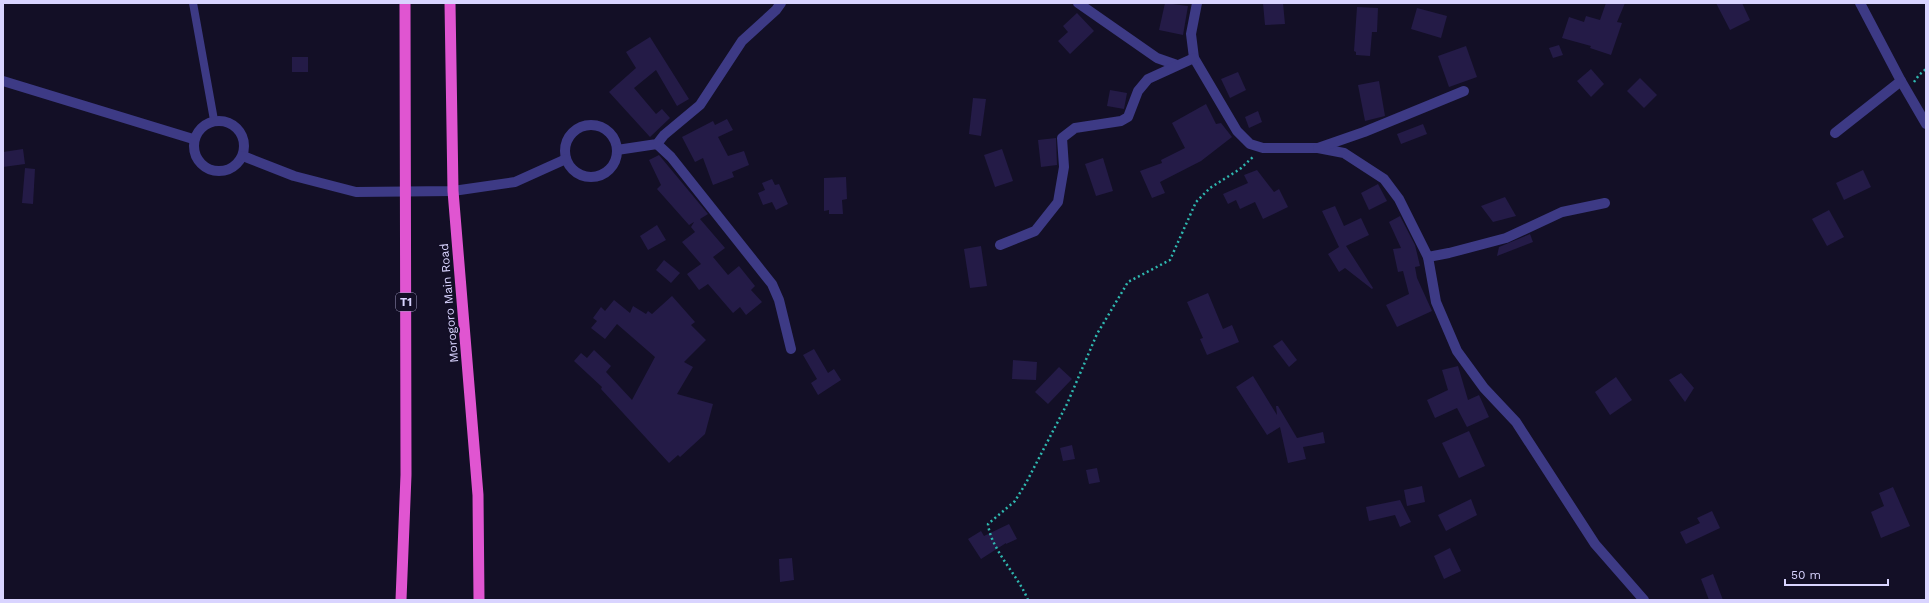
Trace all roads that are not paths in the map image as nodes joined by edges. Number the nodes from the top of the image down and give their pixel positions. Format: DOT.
graph roads {
  1 [pos="193,3"];
  2 [pos="405,3"];
  3 [pos="450,3"];
  4 [pos="781,3"];
  5 [pos="1078,3"];
  6 [pos="1196,3"];
  7 [pos="1860,3"];
  8 [pos="1194,58"];
  9 [pos="1177,65"];
  10 [pos="3,81"];
  11 [pos="1901,81"];
  12 [pos="1464,91"];
  13 [pos="214,120"];
  14 [pos="1926,124"];
  15 [pos="1835,133"];
  16 [pos="194,139"];
  17 [pos="657,144"];
  18 [pos="1318,148"];
  19 [pos="617,150"];
  20 [pos="243,156"];
  21 [pos="566,159"];
  22 [pos="453,191"];
  23 [pos="406,193"];
  24 [pos="1605,203"];
  25 [pos="1000,245"];
  26 [pos="1428,257"];
  27 [pos="791,349"];
  28 [pos="401,600"];
  29 [pos="479,600"];
  30 [pos="1644,600"];
  1 -- 13 [label="lane"];
  2 -- 23 [label="highway, T1"];
  3 -- 22 [label="highway, Morogoro Main Road"];
  4 -- 17 [label="street"];
  5 -- 9 [label="street"];
  6 -- 8 [label="street"];
  7 -- 11 [label="street"];
  8 -- 9 [label="street"];
  8 -- 18 [label="street"];
  9 -- 25 [label="street"];
  10 -- 16 [label="street"];
  11 -- 14 [label="street"];
  11 -- 15 [label="street"];
  12 -- 18 [label="street"];
  13 -- 16 [label="street"];
  13 -- 20 [label="street"];
  16 -- 20 [label="street"];
  17 -- 19 [label="street"];
  17 -- 27 [label="street"];
  18 -- 26 [label="street"];
  19 -- 21 [label="street"];
  19 -- 21 [label="street"];
  20 -- 23 [label="street"];
  21 -- 22 [label="street"];
  22 -- 23 [label="street"];
  22 -- 29 [label="highway, Morogoro Main Road"];
  23 -- 28 [label="highway, T1"];
  24 -- 26 [label="street"];
  26 -- 30 [label="street"];
}
